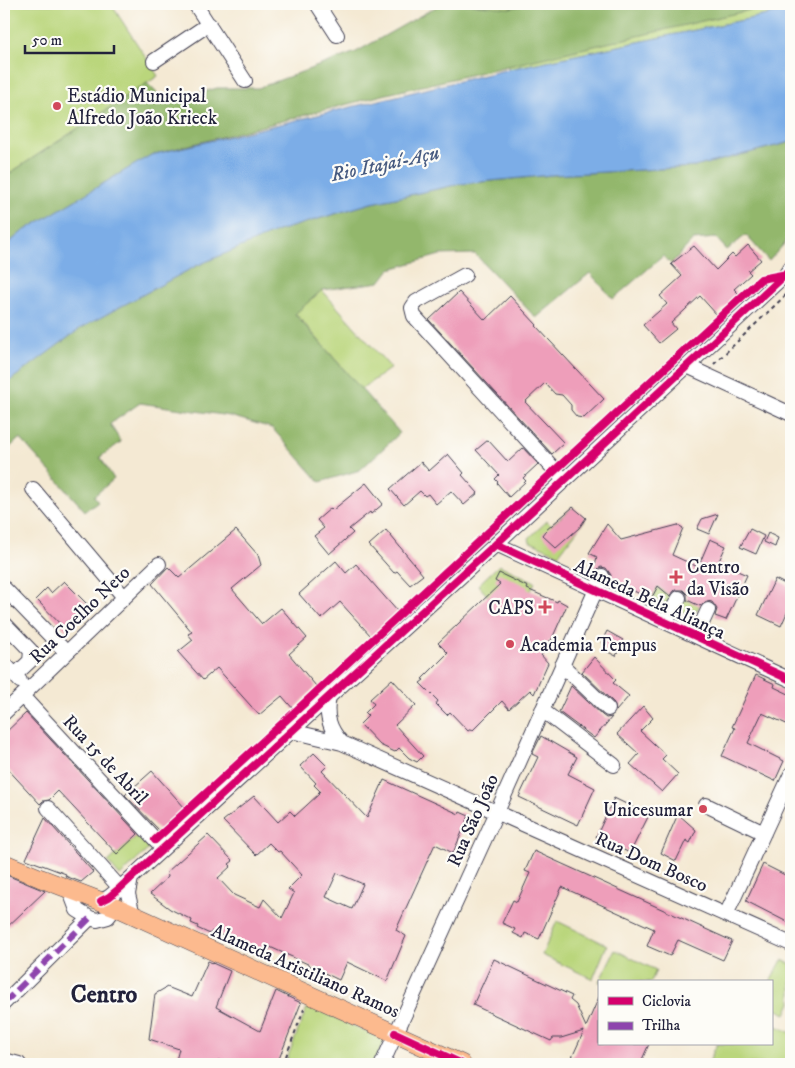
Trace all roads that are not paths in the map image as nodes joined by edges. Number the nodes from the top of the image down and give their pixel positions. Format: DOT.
graph roads {
  1 [pos="195,4"];
  2 [pos="317,4"];
  3 [pos="209,24"];
  4 [pos="337,35"];
  5 [pos="154,61"];
  6 [pos="245,82"];
  7 [pos="789,271"];
  8 [pos="465,274"];
  9 [pos="687,366"];
  10 [pos="791,414"];
  11 [pos="564,480"];
  12 [pos="33,489"];
  13 [pos="496,544"];
  14 [pos="159,564"];
  15 [pos="602,576"];
  16 [pos="4,588"];
  17 [pos="595,590"];
  18 [pos="124,597"];
  19 [pos="679,598"];
  20 [pos="704,608"];
  21 [pos="665,622"];
  22 [pos="4,623"];
  23 [pos="692,635"];
  24 [pos="66,652"];
  25 [pos="4,663"];
  26 [pos="562,665"];
  27 [pos="15,675"];
  28 [pos="790,685"];
  29 [pos="24,693"];
  30 [pos="329,697"];
  31 [pos="608,708"];
  32 [pos="542,710"];
  33 [pos="4,713"];
  34 [pos="291,731"];
  35 [pos="342,744"];
  36 [pos="614,765"];
  37 [pos="791,774"];
  38 [pos="706,804"];
  39 [pos="48,808"];
  40 [pos="497,812"];
  41 [pos="764,833"];
  42 [pos="163,848"];
  43 [pos="4,862"];
  44 [pos="131,878"];
  45 [pos="120,888"];
  46 [pos="69,889"];
  47 [pos="109,904"];
  48 [pos="133,915"];
  49 [pos="726,915"];
  50 [pos="90,918"];
  51 [pos="791,944"];
  52 [pos="4,1003"];
  53 [pos="395,1034"];
  54 [pos="4,1060"];
  55 [pos="19,1064"];
  56 [pos="382,1064"];
  57 [pos="462,1064"];
  1 -- 3 [label="street"];
  2 -- 4 [label="street"];
  3 -- 5 [label="street"];
  3 -- 6 [label="street"];
  7 -- 9 [label="street"];
  8 -- 11 [label="street"];
  9 -- 10 [label="street"];
  9 -- 11 [label="street"];
  11 -- 13 [label="street"];
  12 -- 18 [label="street"];
  13 -- 17 [label="street, Alameda Bela Aliança"];
  13 -- 30 [label="street"];
  14 -- 18 [label="street, Rua Coelho Neto"];
  15 -- 17 [label="street, Rua São João"];
  16 -- 24 [label="street"];
  17 -- 21 [label="street, Alameda Bela Aliança"];
  17 -- 26 [label="street, Rua São João"];
  18 -- 24 [label="street, Rua Coelho Neto"];
  19 -- 21 [label="street"];
  20 -- 23 [label="street"];
  21 -- 23 [label="street, Alameda Bela Aliança"];
  22 -- 27 [label="street"];
  23 -- 28 [label="street, Alameda Bela Aliança"];
  24 -- 29 [label="street, Rua Coelho Neto"];
  25 -- 27 [label="street, Rua 15 de Abril"];
  26 -- 31 [label="street"];
  26 -- 32 [label="street, Rua São João"];
  27 -- 29 [label="street, Rua 15 de Abril"];
  29 -- 33 [label="street, Rua Coelho Neto"];
  29 -- 42 [label="street, Rua 15 de Abril"];
  30 -- 34 [label="street"];
  30 -- 35 [label="street"];
  32 -- 36 [label="street"];
  32 -- 40 [label="street, Rua São João"];
  34 -- 35 [label="street, Rua Dom Bosco"];
  34 -- 42 [label="street"];
  35 -- 40 [label="street, Rua Dom Bosco"];
  37 -- 41 [label="street"];
  38 -- 41 [label="street"];
  39 -- 45 [label="street"];
  40 -- 49 [label="street, Rua Dom Bosco"];
  40 -- 53 [label="street, Rua São João"];
  41 -- 49 [label="street"];
  42 -- 44 [label="street"];
  43 -- 46 [label="main road, Alameda Aristiliano Ramos"];
  44 -- 45 [label="street"];
  44 -- 48 [label="street"];
  45 -- 47 [label="street"];
  46 -- 47 [label="main road, Alameda Aristiliano Ramos"];
  46 -- 50 [label="street"];
  47 -- 48 [label="main road, Alameda Aristiliano Ramos"];
  47 -- 50 [label="street"];
  48 -- 53 [label="main road, Alameda Aristiliano Ramos"];
  49 -- 51 [label="street, Rua Dom Bosco"];
  50 -- 52 [label="street"];
  53 -- 56 [label="street, Rua São João"];
  53 -- 57 [label="main road, Alameda Aristiliano Ramos"];
  54 -- 55 [label="street"];
}
